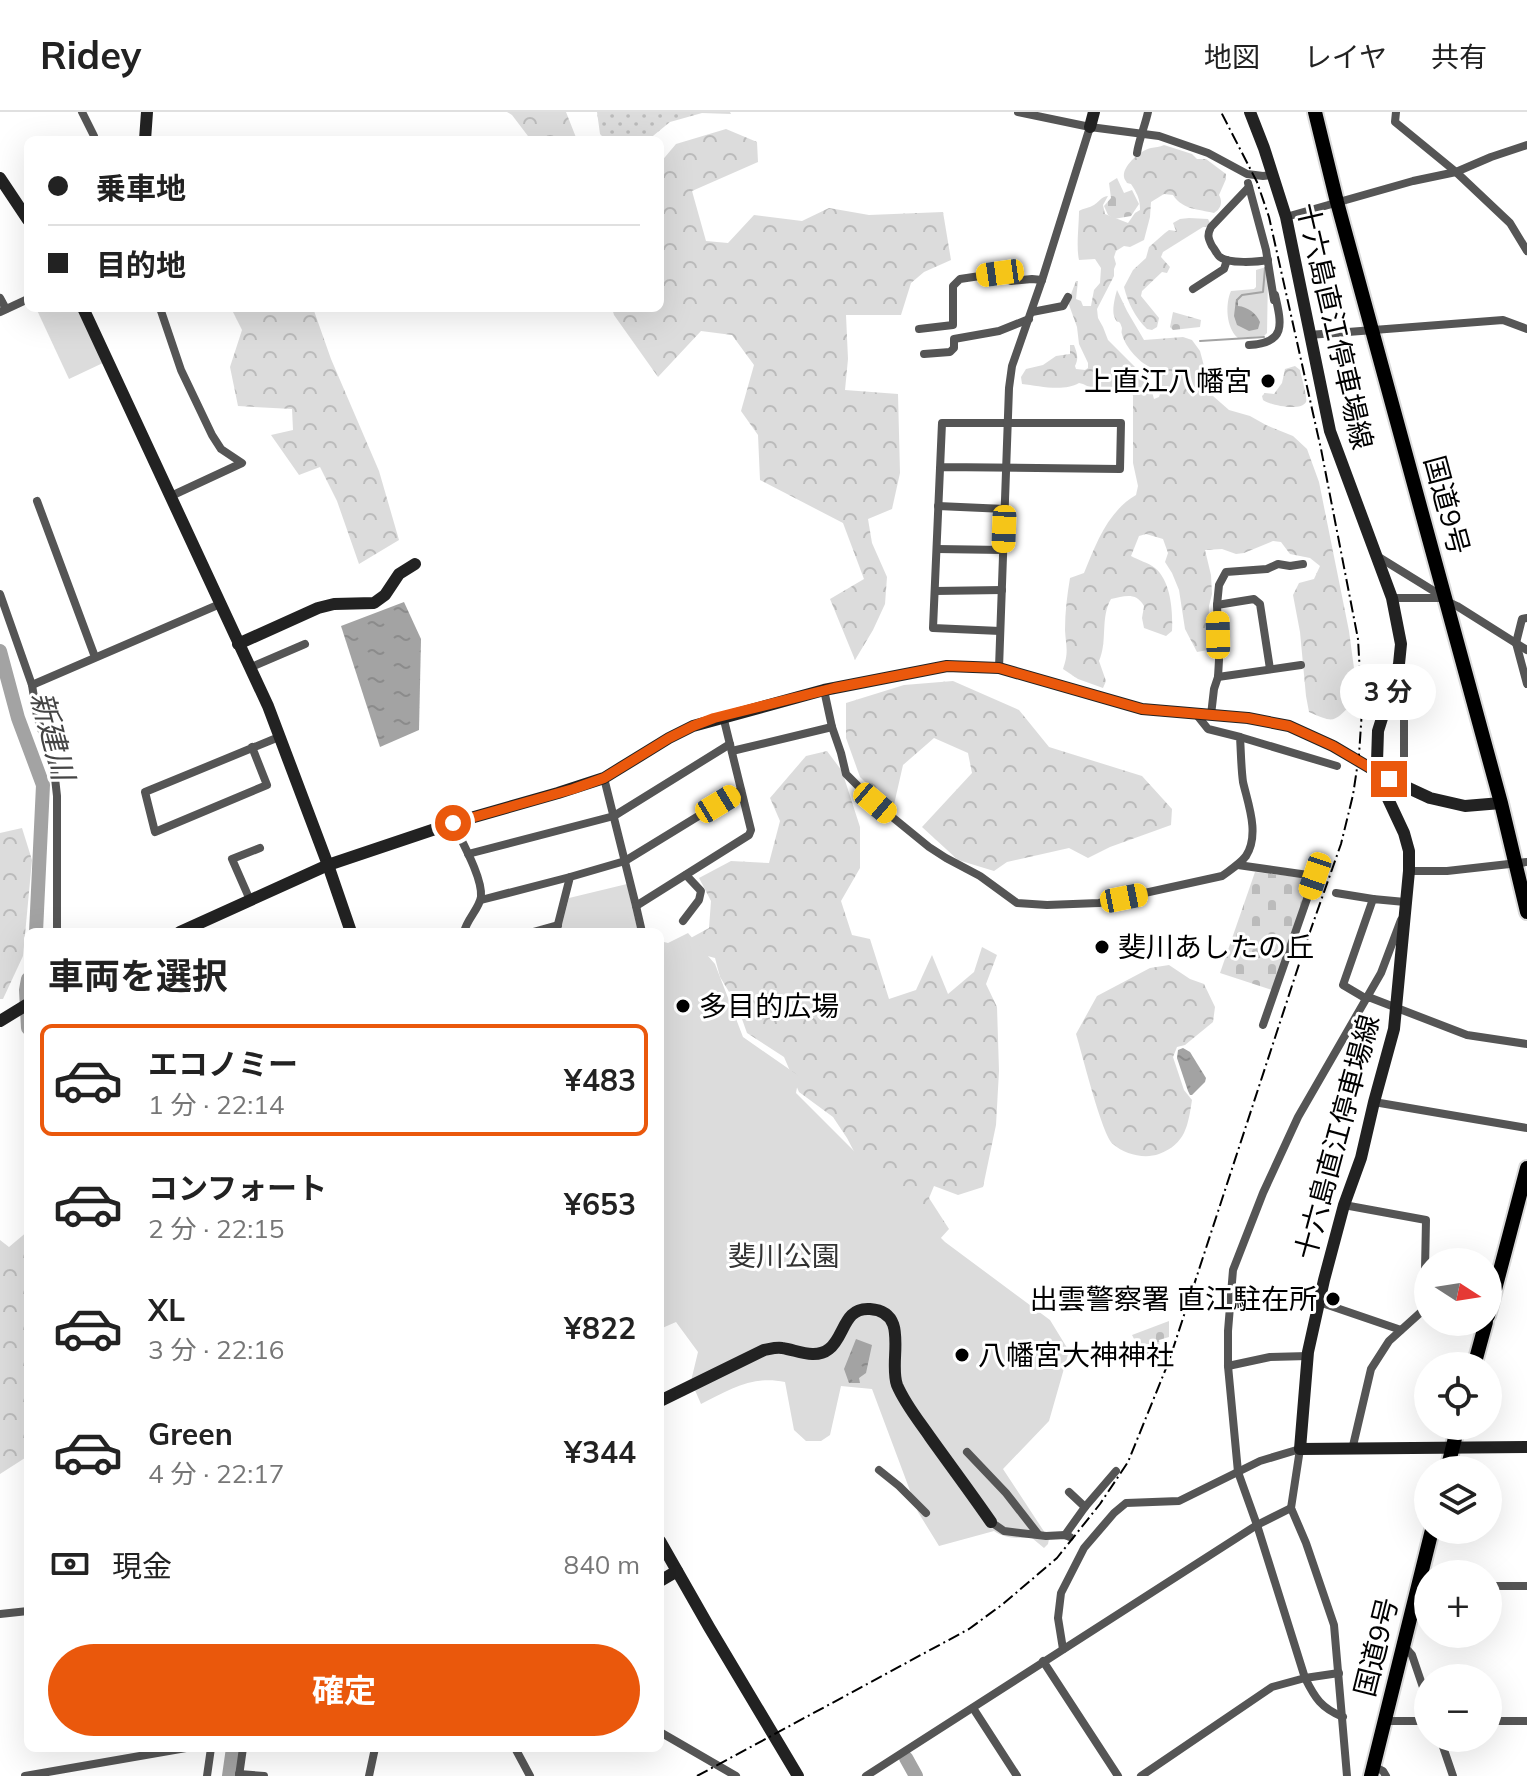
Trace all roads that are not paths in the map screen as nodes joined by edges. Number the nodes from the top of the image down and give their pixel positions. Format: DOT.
graph roads {
  1 [pos="82,112"];
  2 [pos="147,112"];
  3 [pos="1018,112"];
  4 [pos="1094,112"];
  5 [pos="1148,112"];
  6 [pos="1250,112"];
  7 [pos="1315,112"];
  8 [pos="1396,112"];
  9 [pos="1090,127"];
  10 [pos="1143,133"];
  11 [pos="94,136"];
  12 [pos="145,136"];
  13 [pos="1527,145"];
  14 [pos="1137,153"];
  15 [pos="1456,172"];
  16 [pos="1247,174"];
  17 [pos="1273,175"];
  18 [pos="0,178"];
  19 [pos="1249,187"];
  20 [pos="1337,202"];
  21 [pos="24,214"];
  22 [pos="1286,217"];
  23 [pos="1527,251"];
  24 [pos="1227,260"];
  25 [pos="1268,260"];
  26 [pos="1272,279"];
  27 [pos="1042,280"];
  28 [pos="1193,289"];
  29 [pos="1068,297"];
  30 [pos="0,298"];
  31 [pos="1274,300"];
  32 [pos="24,301"];
  33 [pos="3,311"];
  34 [pos="85,312"];
  35 [pos="161,312"];
  36 [pos="1035,313"];
  37 [pos="953,325"];
  38 [pos="919,329"];
  39 [pos="1527,329"];
  40 [pos="1373,330"];
  41 [pos="1309,335"];
  42 [pos="954,339"];
  43 [pos="1249,345"];
  44 [pos="924,354"];
  45 [pos="1008,422"];
  46 [pos="940,467"];
  47 [pos="1007,468"];
  48 [pos="171,496"];
  49 [pos="37,501"];
  50 [pos="938,506"];
  51 [pos="1005,509"];
  52 [pos="937,549"];
  53 [pos="1003,550"];
  54 [pos="1377,555"];
  55 [pos="415,564"];
  56 [pos="1303,564"];
  57 [pos="1002,590"];
  58 [pos="935,591"];
  59 [pos="0,594"];
  60 [pos="1392,598"];
  61 [pos="1443,599"];
  62 [pos="220,604"];
  63 [pos="1217,605"];
  64 [pos="3,612"];
  65 [pos="1527,618"];
  66 [pos="1000,631"];
  67 [pos="1516,643"];
  68 [pos="238,644"];
  69 [pos="305,644"];
  70 [pos="1527,650"];
  71 [pos="95,657"];
  72 [pos="1301,665"];
  73 [pos="249,668"];
  74 [pos="999,668"];
  75 [pos="1270,669"];
  76 [pos="1218,677"];
  77 [pos="1527,684"];
  78 [pos="32,685"];
  79 [pos="824,690"];
  80 [pos="1383,712"];
  81 [pos="1196,714"];
  82 [pos="1211,715"];
  83 [pos="723,716"];
  84 [pos="832,727"];
  85 [pos="279,737"];
  86 [pos="1240,737"];
  87 [pos="252,747"];
  88 [pos="731,747"];
  89 [pos="1337,766"];
  90 [pos="1404,777"];
  91 [pos="604,778"];
  92 [pos="741,790"];
  93 [pos="1501,803"];
  94 [pos="614,816"];
  95 [pos="453,823"];
  96 [pos="260,848"];
  97 [pos="468,854"];
  98 [pos="625,861"];
  99 [pos="1522,863"];
  100 [pos="328,865"];
  101 [pos="1238,865"];
  102 [pos="1409,871"];
  103 [pos="686,875"];
  104 [pos="570,877"];
  105 [pos="1336,893"];
  106 [pos="1373,899"];
  107 [pos="250,900"];
  108 [pos="481,900"];
  109 [pos="636,906"];
  110 [pos="1405,907"];
  111 [pos="1527,912"];
  112 [pos="683,921"];
  113 [pos="57,928"];
  114 [pos="189,928"];
  115 [pos="350,928"];
  116 [pos="465,928"];
  117 [pos="557,928"];
  118 [pos="641,928"];
  119 [pos="1365,998"];
  120 [pos="24,1006"];
  121 [pos="1395,1007"];
  122 [pos="3,1019"];
  123 [pos="1263,1025"];
  124 [pos="1527,1044"];
  125 [pos="1374,1102"];
  126 [pos="1527,1128"];
  127 [pos="1527,1168"];
  128 [pos="1344,1205"];
  129 [pos="1425,1248"];
  130 [pos="1502,1248"];
  131 [pos="1319,1302"];
  132 [pos="1414,1318"];
  133 [pos="1401,1330"];
  134 [pos="1308,1356"];
  135 [pos="1228,1366"];
  136 [pos="664,1399"];
  137 [pos="1455,1440"];
  138 [pos="1453,1447"];
  139 [pos="1527,1447"];
  140 [pos="1300,1449"];
  141 [pos="1352,1450"];
  142 [pos="967,1452"];
  143 [pos="1451,1456"];
  144 [pos="879,1470"];
  145 [pos="1116,1471"];
  146 [pos="1238,1472"];
  147 [pos="1069,1492"];
  148 [pos="1085,1507"];
  149 [pos="1291,1508"];
  150 [pos="926,1513"];
  151 [pos="991,1522"];
  152 [pos="1257,1525"];
  153 [pos="1038,1534"];
  154 [pos="1074,1541"];
  155 [pos="664,1548"];
  156 [pos="677,1571"];
  157 [pos="664,1579"];
  158 [pos="1502,1586"];
  159 [pos="1527,1586"];
  160 [pos="24,1611"];
  161 [pos="1414,1613"];
  162 [pos="0,1614"];
  163 [pos="1403,1645"];
  164 [pos="1063,1649"];
  165 [pos="1043,1661"];
  166 [pos="1415,1664"];
  167 [pos="1339,1673"];
  168 [pos="1305,1678"];
  169 [pos="973,1708"];
  170 [pos="1343,1717"];
  171 [pos="1384,1721"];
  172 [pos="1414,1721"];
  173 [pos="1502,1721"];
  174 [pos="1527,1721"];
  175 [pos="664,1734"];
  176 [pos="163,1752"];
  177 [pos="210,1752"];
  178 [pos="242,1752"];
  179 [pos="374,1752"];
  180 [pos="517,1752"];
  181 [pos="1445,1752"];
  182 [pos="1372,1771"];
  183 [pos="239,1775"];
  184 [pos="25,1776"];
  185 [pos="207,1776"];
  186 [pos="264,1776"];
  187 [pos="369,1776"];
  188 [pos="530,1776"];
  189 [pos="736,1776"];
  190 [pos="798,1776"];
  191 [pos="866,1776"];
  192 [pos="1017,1776"];
  193 [pos="1118,1776"];
  194 [pos="1141,1776"];
  195 [pos="1347,1776"];
  196 [pos="1386,1776"];
  197 [pos="1453,1776"];
  1 -- 11 [label="street"];
  2 -- 12 [label="street"];
  3 -- 9 [label="street"];
  4 -- 9 [label="street"];
  5 -- 10 [label="street"];
  6 -- 17 [label="street, 十六島直江停車場線"];
  7 -- 20 [label="highway, 国道9号"];
  8 -- 15 [label="street"];
  9 -- 10 [label="street"];
  9 -- 27 [label="street"];
  10 -- 14 [label="street"];
  10 -- 16 [label="street"];
  13 -- 15 [label="street"];
  15 -- 20 [label="street"];
  15 -- 23 [label="street"];
  16 -- 17 [label="street"];
  16 -- 19 [label="street"];
  17 -- 22 [label="street, 十六島直江停車場線"];
  18 -- 21 [label="street"];
  19 -- 24 [label="street"];
  19 -- 25 [label="street"];
  20 -- 22 [label="street"];
  20 -- 40 [label="highway, 国道9号"];
  22 -- 41 [label="street, 十六島直江停車場線"];
  24 -- 25 [label="street"];
  24 -- 28 [label="street"];
  25 -- 26 [label="street"];
  26 -- 31 [label="street"];
  26 -- 43 [label="street"];
  27 -- 36 [label="street"];
  27 -- 37 [label="street"];
  29 -- 36 [label="street"];
  30 -- 33 [label="street"];
  32 -- 33 [label="street"];
  34 -- 48 [label="street"];
  35 -- 48 [label="street"];
  36 -- 42 [label="street"];
  36 -- 45 [label="street"];
  37 -- 38 [label="street"];
  37 -- 42 [label="street"];
  39 -- 40 [label="street"];
  40 -- 41 [label="street"];
  40 -- 61 [label="highway, 国道9号"];
  41 -- 54 [label="street, 十六島直江停車場線"];
  42 -- 44 [label="street"];
  45 -- 46 [label="street"];
  45 -- 47 [label="street"];
  45 -- 47 [label="street"];
  46 -- 47 [label="street"];
  46 -- 50 [label="street"];
  47 -- 51 [label="street"];
  48 -- 62 [label="street"];
  49 -- 71 [label="street"];
  50 -- 51 [label="street"];
  50 -- 52 [label="street"];
  51 -- 53 [label="street"];
  52 -- 53 [label="street"];
  52 -- 58 [label="street"];
  53 -- 57 [label="street"];
  54 -- 60 [label="street, 十六島直江停車場線"];
  54 -- 61 [label="street"];
  55 -- 68 [label="street"];
  56 -- 63 [label="street"];
  57 -- 58 [label="street"];
  57 -- 66 [label="street"];
  58 -- 66 [label="street"];
  59 -- 64 [label="street"];
  60 -- 61 [label="street"];
  60 -- 80 [label="street, 十六島直江停車場線"];
  61 -- 67 [label="street"];
  61 -- 93 [label="highway, 国道9号"];
  62 -- 68 [label="street"];
  62 -- 71 [label="street"];
  63 -- 75 [label="street"];
  63 -- 76 [label="street"];
  64 -- 78 [label="street"];
  65 -- 67 [label="street"];
  66 -- 74 [label="street"];
  67 -- 70 [label="street"];
  67 -- 77 [label="street"];
  68 -- 73 [label="street"];
  69 -- 73 [label="street"];
  71 -- 78 [label="street"];
  72 -- 75 [label="street"];
  73 -- 85 [label="street"];
  74 -- 79 [label="street"];
  74 -- 81 [label="street"];
  75 -- 76 [label="street"];
  76 -- 82 [label="street"];
  78 -- 113 [label="street"];
  79 -- 83 [label="street"];
  79 -- 84 [label="street"];
  80 -- 90 [label="street"];
  80 -- 102 [label="street, 十六島直江停車場線, bridge"];
  81 -- 82 [label="street"];
  81 -- 86 [label="street"];
  82 -- 93 [label="street"];
  83 -- 88 [label="street"];
  83 -- 91 [label="street"];
  84 -- 88 [label="street"];
  84 -- 101 [label="street"];
  85 -- 87 [label="street"];
  85 -- 100 [label="street"];
  86 -- 89 [label="street"];
  86 -- 101 [label="street"];
  87 -- 87 [label="street"];
  88 -- 92 [label="street"];
  88 -- 94 [label="street"];
  91 -- 94 [label="street"];
  91 -- 95 [label="street"];
  92 -- 98 [label="street"];
  92 -- 103 [label="street"];
  93 -- 99 [label="highway, 国道9号"];
  94 -- 97 [label="street"];
  94 -- 98 [label="street"];
  95 -- 97 [label="street"];
  95 -- 100 [label="street"];
  96 -- 107 [label="street"];
  97 -- 108 [label="street"];
  98 -- 104 [label="street"];
  98 -- 109 [label="street"];
  99 -- 102 [label="street"];
  99 -- 111 [label="highway, 国道9号"];
  100 -- 107 [label="street"];
  100 -- 115 [label="street"];
  101 -- 123 [label="street"];
  102 -- 110 [label="street, 十六島直江停車場線"];
  103 -- 109 [label="street"];
  103 -- 112 [label="street"];
  104 -- 108 [label="street"];
  104 -- 117 [label="street"];
  105 -- 106 [label="street"];
  106 -- 110 [label="street"];
  106 -- 119 [label="street"];
  107 -- 114 [label="street"];
  108 -- 116 [label="street"];
  109 -- 118 [label="street"];
  110 -- 119 [label="street"];
  110 -- 121 [label="street, 十六島直江停車場線"];
  119 -- 121 [label="street"];
  119 -- 135 [label="street"];
  120 -- 122 [label="street"];
  121 -- 124 [label="street"];
  121 -- 125 [label="street, 十六島直江停車場線"];
  125 -- 126 [label="street"];
  125 -- 128 [label="street, 十六島直江停車場線"];
  127 -- 130 [label="highway"];
  128 -- 129 [label="street"];
  128 -- 131 [label="street, 十六島直江停車場線"];
  131 -- 133 [label="street"];
  131 -- 134 [label="street, 十六島直江停車場線"];
  132 -- 133 [label="street"];
  133 -- 141 [label="street"];
  134 -- 135 [label="street"];
  134 -- 140 [label="street, 十六島直江停車場線"];
  135 -- 146 [label="street"];
  136 -- 151 [label="street"];
  137 -- 138 [label="highway"];
  138 -- 139 [label="street"];
  138 -- 141 [label="street"];
  138 -- 143 [label="highway"];
  140 -- 141 [label="street"];
  140 -- 146 [label="street"];
  140 -- 149 [label="street"];
  142 -- 153 [label="street"];
  144 -- 150 [label="street"];
  145 -- 148 [label="street"];
  146 -- 152 [label="street"];
  146 -- 154 [label="street"];
  147 -- 148 [label="street"];
  148 -- 154 [label="street"];
  149 -- 152 [label="street"];
  149 -- 167 [label="street"];
  151 -- 153 [label="street"];
  152 -- 164 [label="street"];
  152 -- 168 [label="street"];
  153 -- 154 [label="street"];
  154 -- 164 [label="street"];
  155 -- 156 [label="street"];
  156 -- 157 [label="street"];
  156 -- 190 [label="street"];
  158 -- 159 [label="street"];
  160 -- 162 [label="street"];
  161 -- 163 [label="highway, 国道9号"];
  163 -- 166 [label="street"];
  163 -- 171 [label="highway, 国道9号"];
  164 -- 165 [label="street"];
  165 -- 169 [label="street"];
  165 -- 193 [label="street"];
  167 -- 168 [label="street"];
  167 -- 170 [label="street"];
  168 -- 170 [label="street"];
  168 -- 194 [label="street"];
  169 -- 191 [label="street"];
  169 -- 192 [label="street"];
  170 -- 195 [label="street"];
  171 -- 172 [label="street"];
  171 -- 182 [label="highway, 国道9号"];
  173 -- 174 [label="street"];
  175 -- 189 [label="street"];
  176 -- 184 [label="street"];
  177 -- 185 [label="street"];
  178 -- 183 [label="street"];
  179 -- 187 [label="street"];
  180 -- 188 [label="street"];
  181 -- 197 [label="street"];
  182 -- 196 [label="street"];
  183 -- 186 [label="street"];
}
